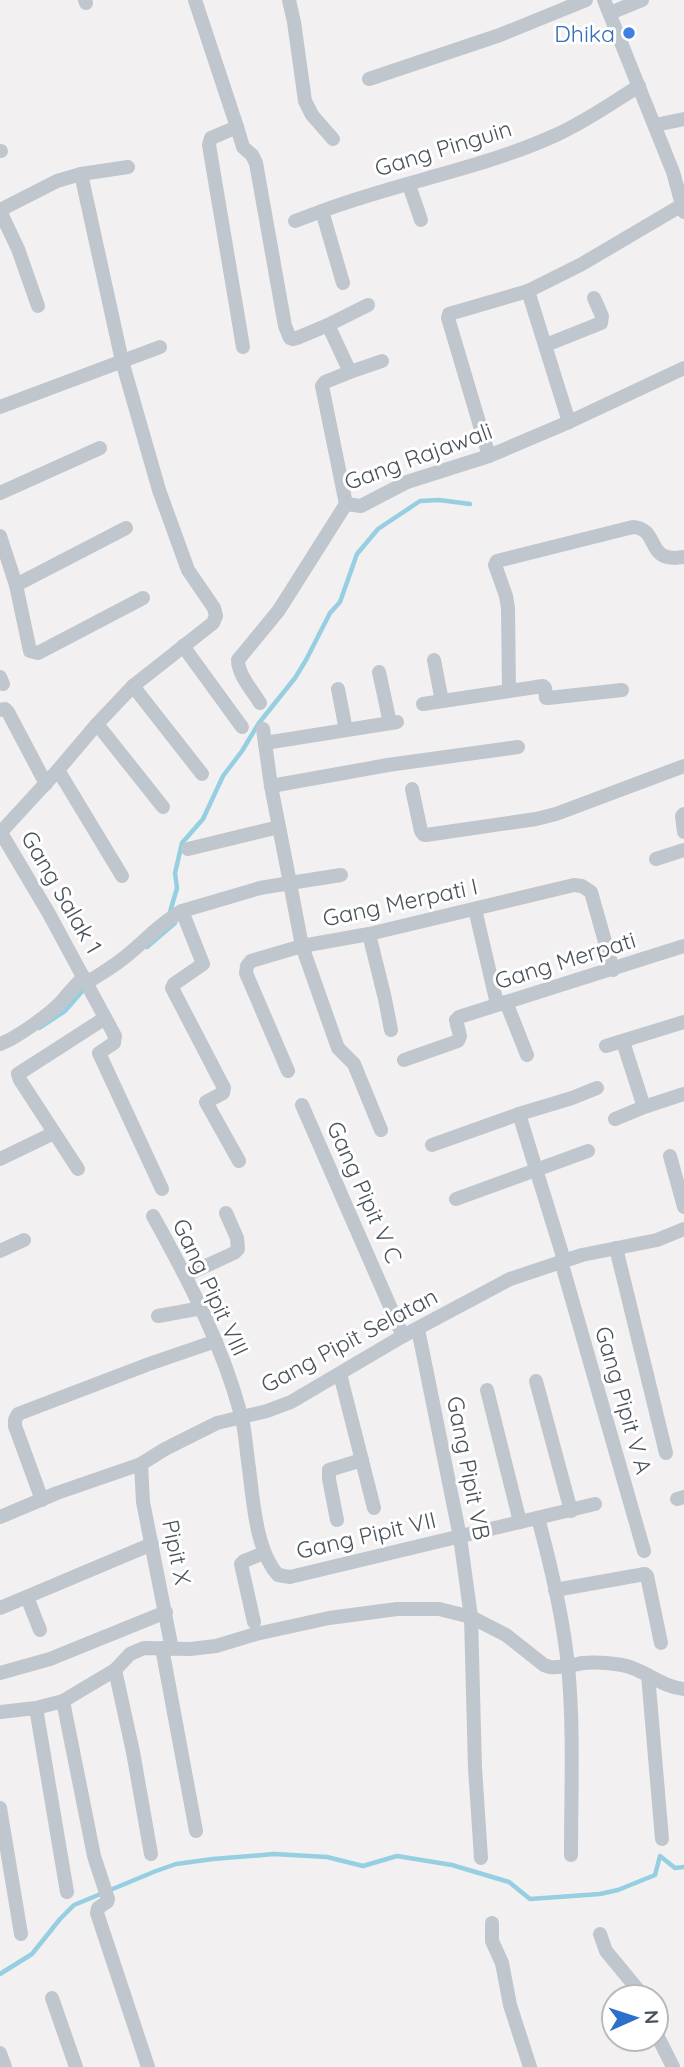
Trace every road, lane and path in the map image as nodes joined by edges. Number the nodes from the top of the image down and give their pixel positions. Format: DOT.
graph roads {
  1 [pos="195,0"];
  2 [pos="289,0"];
  3 [pos="586,0"];
  4 [pos="642,0"];
  5 [pos="607,7"];
  6 [pos="369,79"];
  7 [pos="639,86"];
  8 [pos="684,120"];
  9 [pos="655,125"];
  10 [pos="237,127"];
  11 [pos="333,139"];
  12 [pos="128,167"];
  13 [pos="81,174"];
  14 [pos="409,185"];
  15 [pos="683,209"];
  16 [pos="0,211"];
  17 [pos="323,211"];
  18 [pos="422,220"];
  19 [pos="295,221"];
  20 [pos="343,283"];
  21 [pos="528,291"];
  22 [pos="594,298"];
  23 [pos="368,305"];
  24 [pos="38,306"];
  25 [pos="328,325"];
  26 [pos="546,345"];
  27 [pos="160,347"];
  28 [pos="243,347"];
  29 [pos="122,361"];
  30 [pos="382,361"];
  31 [pos="684,368"];
  32 [pos="350,372"];
  33 [pos="0,407"];
  34 [pos="569,422"];
  35 [pos="100,448"];
  36 [pos="489,456"];
  37 [pos="0,493"];
  38 [pos="346,504"];
  39 [pos="126,528"];
  40 [pos="0,536"];
  41 [pos="684,557"];
  42 [pos="16,585"];
  43 [pos="143,598"];
  44 [pos="183,646"];
  45 [pos="434,660"];
  46 [pos="379,673"];
  47 [pos="133,686"];
  48 [pos="338,689"];
  49 [pos="622,690"];
  50 [pos="509,691"];
  51 [pos="442,701"];
  52 [pos="260,703"];
  53 [pos="423,704"];
  54 [pos="0,710"];
  55 [pos="97,723"];
  56 [pos="242,727"];
  57 [pos="346,730"];
  58 [pos="518,747"];
  59 [pos="684,766"];
  60 [pos="58,770"];
  61 [pos="202,775"];
  62 [pos="46,784"];
  63 [pos="271,786"];
  64 [pos="412,789"];
  65 [pos="163,807"];
  66 [pos="684,814"];
  67 [pos="279,827"];
  68 [pos="0,832"];
  69 [pos="684,832"];
  70 [pos="188,849"];
  71 [pos="684,850"];
  72 [pos="656,859"];
  73 [pos="341,875"];
  74 [pos="122,876"];
  75 [pos="290,883"];
  76 [pos="475,909"];
  77 [pos="182,911"];
  78 [pos="369,934"];
  79 [pos="302,946"];
  80 [pos="684,946"];
  81 [pos="613,970"];
  82 [pos="85,980"];
  83 [pos="501,1003"];
  84 [pos="105,1018"];
  85 [pos="684,1022"];
  86 [pos="391,1030"];
  87 [pos="623,1042"];
  88 [pos="0,1044"];
  89 [pos="606,1046"];
  90 [pos="527,1055"];
  91 [pos="404,1060"];
  92 [pos="288,1071"];
  93 [pos="597,1088"];
  94 [pos="684,1094"];
  95 [pos="302,1105"];
  96 [pos="643,1107"];
  97 [pos="519,1114"];
  98 [pos="615,1119"];
  99 [pos="381,1130"];
  100 [pos="54,1133"];
  101 [pos="432,1145"];
  102 [pos="587,1150"];
  103 [pos="670,1156"];
  104 [pos="0,1159"];
  105 [pos="239,1161"];
  106 [pos="78,1169"];
  107 [pos="537,1171"];
  108 [pos="162,1189"];
  109 [pos="456,1199"];
  110 [pos="684,1207"];
  111 [pos="226,1213"];
  112 [pos="153,1216"];
  113 [pos="684,1229"];
  114 [pos="24,1240"];
  115 [pos="616,1248"];
  116 [pos="0,1251"];
  117 [pos="562,1261"];
  118 [pos="186,1275"];
  119 [pos="202,1308"];
  120 [pos="158,1316"];
  121 [pos="418,1329"];
  122 [pos="403,1336"];
  123 [pos="216,1341"];
  124 [pos="340,1374"];
  125 [pos="536,1381"];
  126 [pos="486,1390"];
  127 [pos="242,1417"];
  128 [pos="666,1453"];
  129 [pos="362,1460"];
  130 [pos="141,1464"];
  131 [pos="42,1500"];
  132 [pos="595,1504"];
  133 [pos="374,1508"];
  134 [pos="571,1511"];
  135 [pos="0,1517"];
  136 [pos="538,1517"];
  137 [pos="337,1520"];
  138 [pos="520,1522"];
  139 [pos="460,1536"];
  140 [pos="152,1544"];
  141 [pos="644,1551"];
  142 [pos="264,1553"];
  143 [pos="555,1590"];
  144 [pos="27,1597"];
  145 [pos="0,1608"];
  146 [pos="166,1612"];
  147 [pos="471,1617"];
  148 [pos="254,1622"];
  149 [pos="40,1630"];
  150 [pos="661,1643"];
  151 [pos="167,1648"];
  152 [pos="568,1666"];
  153 [pos="115,1670"];
  154 [pos="0,1673"];
  155 [pos="648,1675"];
  156 [pos="684,1689"];
  157 [pos="63,1701"];
  158 [pos="36,1708"];
  159 [pos="0,1712"];
  160 [pos="0,1808"];
  161 [pos="196,1831"];
  162 [pos="662,1839"];
  163 [pos="151,1854"];
  164 [pos="571,1855"];
  165 [pos="481,1858"];
  166 [pos="67,1892"];
  167 [pos="492,1923"];
  168 [pos="21,1934"];
  169 [pos="600,1934"];
  170 [pos="632,1983"];
  171 [pos="52,1998"];
  172 [pos="0,2053"];
  173 [pos="5,2067"];
  174 [pos="76,2067"];
  175 [pos="148,2067"];
  176 [pos="530,2067"];
  1 -- 10 [label="street"];
  2 -- 11 [label="street"];
  3 -- 6 [label="street"];
  4 -- 5 [label="street"];
  5 -- 7 [label="street"];
  7 -- 9 [label="street"];
  7 -- 14 [label="street, Gang Pinguin"];
  8 -- 9 [label="street"];
  9 -- 15 [label="street"];
  10 -- 25 [label="street"];
  10 -- 28 [label="street"];
  12 -- 13 [label="street"];
  13 -- 16 [label="street"];
  13 -- 29 [label="street"];
  14 -- 17 [label="street, Gang Pinguin"];
  14 -- 18 [label="street"];
  15 -- 21 [label="street"];
  16 -- 24 [label="street"];
  17 -- 19 [label="street, Gang Pinguin"];
  17 -- 20 [label="street"];
  21 -- 26 [label="street"];
  21 -- 36 [label="street"];
  22 -- 26 [label="street"];
  23 -- 25 [label="street"];
  25 -- 32 [label="street"];
  26 -- 34 [label="street"];
  27 -- 29 [label="street"];
  29 -- 33 [label="street"];
  29 -- 44 [label="street"];
  30 -- 32 [label="street"];
  31 -- 34 [label="street, Gang Rajawali"];
  32 -- 38 [label="street"];
  34 -- 36 [label="street, Gang Rajawali"];
  35 -- 37 [label="street"];
  36 -- 38 [label="street, Gang Rajawali"];
  38 -- 52 [label="street, Gang Rajawali"];
  39 -- 42 [label="street"];
  40 -- 42 [label="street"];
  41 -- 50 [label="street"];
  42 -- 43 [label="street"];
  44 -- 47 [label="street"];
  44 -- 56 [label="street"];
  45 -- 51 [label="street"];
  46 -- 57 [label="street"];
  47 -- 55 [label="street"];
  47 -- 61 [label="street"];
  48 -- 57 [label="street"];
  49 -- 50 [label="street"];
  50 -- 51 [label="street"];
  51 -- 53 [label="street"];
  54 -- 62 [label="street"];
  55 -- 60 [label="street"];
  55 -- 65 [label="street"];
  57 -- 63 [label="street, Gang Merpati I"];
  58 -- 63 [label="street"];
  59 -- 64 [label="street"];
  60 -- 62 [label="street"];
  60 -- 74 [label="street"];
  62 -- 68 [label="street"];
  63 -- 67 [label="street, Gang Merpati I"];
  66 -- 69 [label="street"];
  67 -- 70 [label="street"];
  67 -- 75 [label="street, Gang Merpati I"];
  68 -- 82 [label="street, Gang Salak 1"];
  71 -- 72 [label="street"];
  73 -- 75 [label="street"];
  75 -- 77 [label="street"];
  75 -- 79 [label="street, Gang Merpati I"];
  76 -- 78 [label="street, Gang Merpati I"];
  76 -- 81 [label="street, Gang Merpati I"];
  76 -- 83 [label="street"];
  77 -- 82 [label="street"];
  77 -- 105 [label="street"];
  78 -- 79 [label="street, Gang Merpati I"];
  78 -- 86 [label="street"];
  79 -- 92 [label="street"];
  79 -- 99 [label="street"];
  80 -- 81 [label="street, Gang Merpati"];
  81 -- 83 [label="street, Gang Merpati"];
  82 -- 84 [label="street, Gang Salak 1"];
  82 -- 88 [label="street"];
  83 -- 90 [label="street"];
  83 -- 91 [label="street, Gang Merpati"];
  84 -- 100 [label="street"];
  84 -- 108 [label="street"];
  85 -- 87 [label="street"];
  87 -- 89 [label="street"];
  87 -- 96 [label="street"];
  93 -- 97 [label="street"];
  94 -- 96 [label="street"];
  95 -- 122 [label="street, Gang Pipit V C"];
  96 -- 98 [label="street"];
  97 -- 101 [label="street"];
  97 -- 107 [label="street, Gang Pipit V A"];
  100 -- 104 [label="street"];
  100 -- 106 [label="street"];
  102 -- 107 [label="street"];
  103 -- 110 [label="street"];
  107 -- 109 [label="street"];
  107 -- 117 [label="street, Gang Pipit V A"];
  111 -- 118 [label="street"];
  112 -- 118 [label="street, Gang Pipit VIII"];
  113 -- 115 [label="street, Gang Pipit Selatan"];
  114 -- 116 [label="street"];
  115 -- 117 [label="street, Gang Pipit Selatan"];
  115 -- 128 [label="street"];
  117 -- 121 [label="street, Gang Pipit Selatan"];
  117 -- 141 [label="street, Gang Pipit V A"];
  118 -- 119 [label="street, Gang Pipit VIII"];
  119 -- 120 [label="street"];
  119 -- 123 [label="street, Gang Pipit VIII"];
  121 -- 122 [label="street, Gang Pipit Selatan"];
  121 -- 139 [label="street, Gang Pipit VB"];
  122 -- 124 [label="street, Gang Pipit Selatan"];
  123 -- 127 [label="street, Gang Pipit VIII"];
  123 -- 131 [label="street"];
  124 -- 127 [label="street, Gang Pipit Selatan"];
  124 -- 129 [label="street"];
  125 -- 134 [label="street"];
  126 -- 138 [label="street"];
  127 -- 130 [label="street, Gang Pipit Selatan"];
  127 -- 142 [label="street, Gang Pipit VII"];
  129 -- 133 [label="street"];
  129 -- 137 [label="street"];
  130 -- 131 [label="street, Gang Pipit Selatan"];
  130 -- 140 [label="street, Pipit X"];
  131 -- 135 [label="street, Gang Pipit Selatan"];
  132 -- 134 [label="street, Gang Pipit VII"];
  134 -- 136 [label="street, Gang Pipit VII"];
  136 -- 138 [label="street, Gang Pipit VII"];
  136 -- 143 [label="street"];
  138 -- 139 [label="street, Gang Pipit VII"];
  139 -- 142 [label="street, Gang Pipit VII"];
  139 -- 147 [label="street, Gang Pipit VB"];
  140 -- 144 [label="street"];
  140 -- 146 [label="street, Pipit X"];
  142 -- 148 [label="street"];
  143 -- 150 [label="street"];
  143 -- 152 [label="street"];
  144 -- 145 [label="street"];
  144 -- 149 [label="street"];
  146 -- 151 [label="street, Pipit X"];
  146 -- 154 [label="street"];
  147 -- 151 [label="street"];
  147 -- 152 [label="street"];
  147 -- 165 [label="street, Gang Pipit VB"];
  151 -- 153 [label="street"];
  151 -- 161 [label="street, Pipit X"];
  152 -- 155 [label="street"];
  152 -- 164 [label="street"];
  153 -- 157 [label="street"];
  153 -- 163 [label="street"];
  155 -- 156 [label="street"];
  155 -- 162 [label="street"];
  157 -- 158 [label="street"];
  157 -- 175 [label="street"];
  158 -- 159 [label="street"];
  158 -- 166 [label="street"];
  160 -- 168 [label="street"];
  167 -- 176 [label="street"];
  169 -- 170 [label="street"];
  171 -- 174 [label="street"];
  172 -- 173 [label="street"];
}
